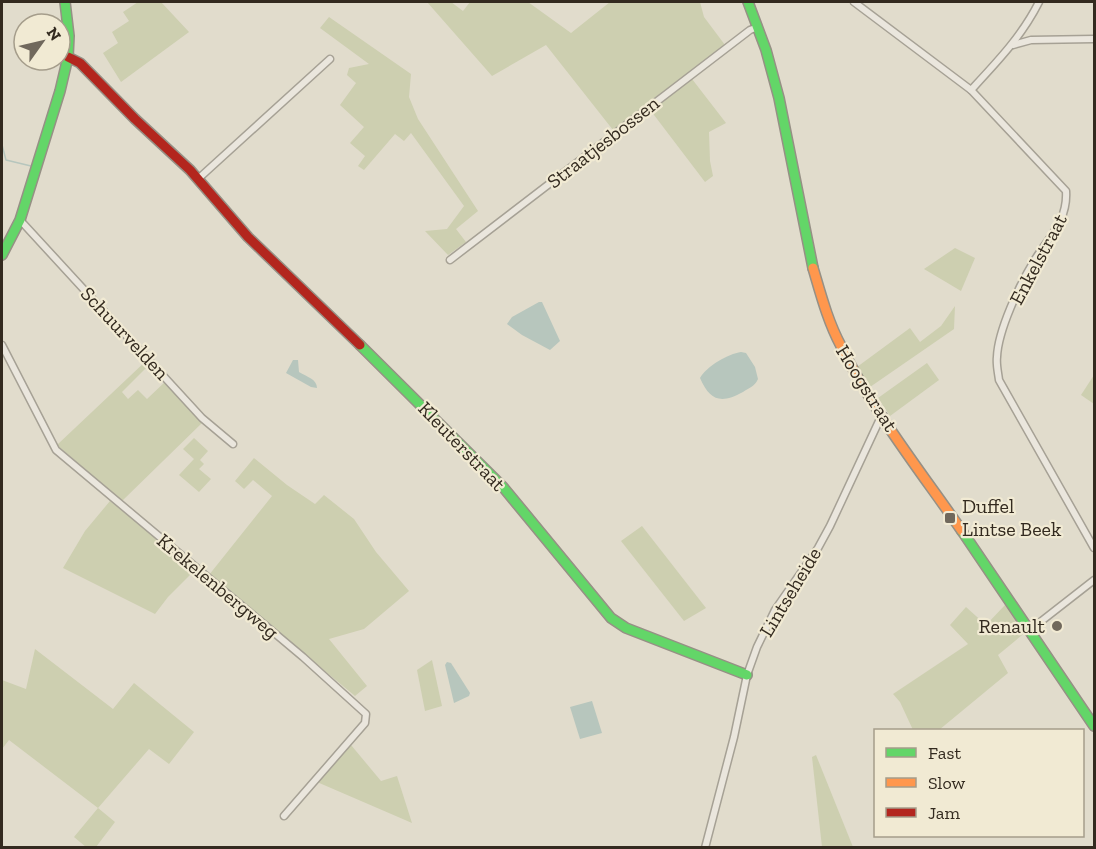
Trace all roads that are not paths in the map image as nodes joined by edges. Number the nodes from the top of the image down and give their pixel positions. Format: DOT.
graph roads {
  1 [pos="748,2"];
  2 [pos="854,2"];
  3 [pos="1039,2"];
  4 [pos="1029,21"];
  5 [pos="758,27"];
  6 [pos="1095,39"];
  7 [pos="1031,40"];
  8 [pos="1012,46"];
  9 [pos="72,59"];
  10 [pos="330,59"];
  11 [pos="64,72"];
  12 [pos="971,90"];
  13 [pos="198,179"];
  14 [pos="20,220"];
  15 [pos="2,255"];
  16 [pos="450,260"];
  17 [pos="2,345"];
  18 [pos="884,416"];
  19 [pos="233,444"];
  20 [pos="1095,548"];
  21 [pos="1095,580"];
  22 [pos="1030,630"];
  23 [pos="747,675"];
  24 [pos="1095,726"];
  25 [pos="284,816"];
  26 [pos="705,848"];
  1 -- 5 [label="street, Hoogstraat"];
  2 -- 12 [label="street, Enkelstraat"];
  3 -- 4 [label="street"];
  4 -- 7 [label="street"];
  4 -- 8 [label="street"];
  5 -- 16 [label="street, Straatjesbossen"];
  5 -- 18 [label="street, Hoogstraat"];
  6 -- 7 [label="street"];
  7 -- 8 [label="street"];
  8 -- 12 [label="street"];
  9 -- 13 [label="street, Kleuterstraat"];
  10 -- 13 [label="street"];
  11 -- 14 [label="street"];
  12 -- 20 [label="street, Enkelstraat"];
  13 -- 23 [label="street, Kleuterstraat"];
  14 -- 15 [label="street"];
  14 -- 19 [label="street, Schuurvelden"];
  17 -- 25 [label="street, Krekelenbergweg"];
  18 -- 22 [label="street, Hoogstraat"];
  18 -- 23 [label="street, Lintseheide"];
  21 -- 22 [label="street"];
  22 -- 24 [label="street, Hoogstraat"];
  23 -- 26 [label="street, Lintseheide"];
}
